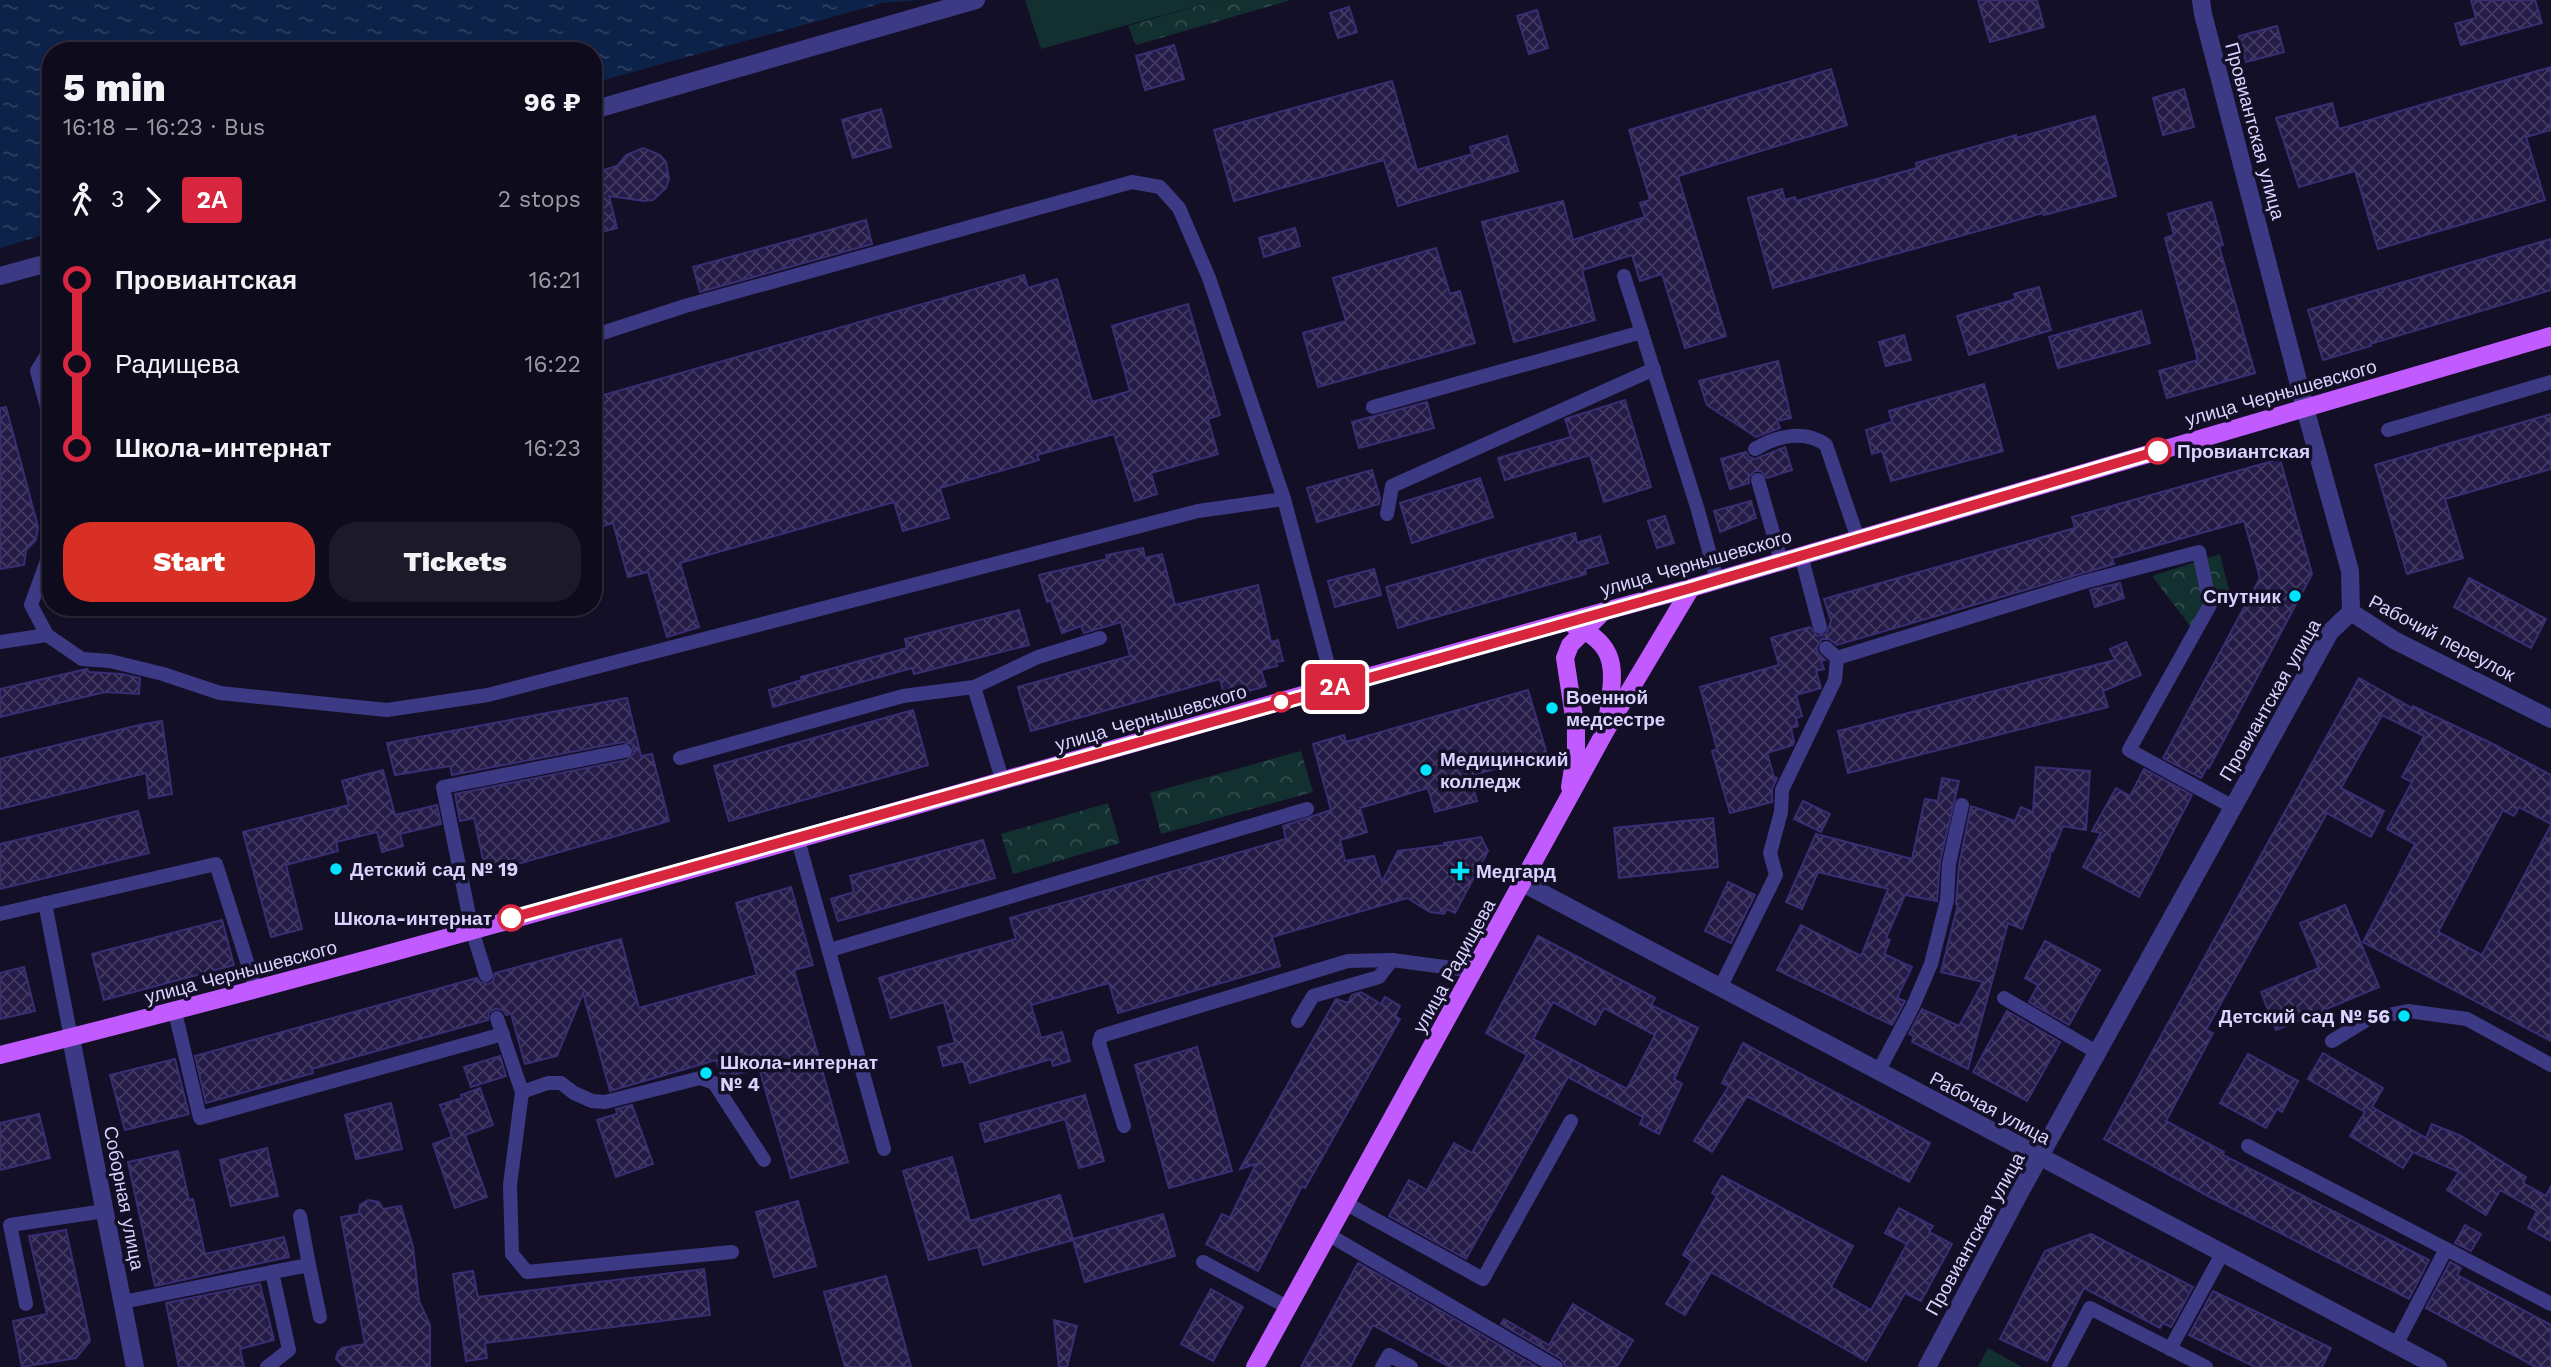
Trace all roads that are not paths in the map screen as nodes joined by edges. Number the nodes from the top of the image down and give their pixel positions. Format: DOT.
graph roads {
  1 [pos="976,0"];
  2 [pos="2201,0"];
  3 [pos="602,107"];
  4 [pos="42,264"];
  5 [pos="0,276"];
  6 [pos="1624,276"];
  7 [pos="1642,332"];
  8 [pos="602,333"];
  9 [pos="2551,336"];
  10 [pos="42,363"];
  11 [pos="1654,369"];
  12 [pos="2551,382"];
  13 [pos="42,389"];
  14 [pos="1373,407"];
  15 [pos="2305,408"];
  16 [pos="2388,430"];
  17 [pos="1755,449"];
  18 [pos="1758,480"];
  19 [pos="1284,499"];
  20 [pos="1387,514"];
  21 [pos="1858,539"];
  22 [pos="1801,555"];
  23 [pos="1781,561"];
  24 [pos="42,575"];
  25 [pos="1717,580"];
  26 [pos="1691,588"];
  27 [pos="1604,611"];
  28 [pos="2351,612"];
  29 [pos="1564,622"];
  30 [pos="1820,627"];
  31 [pos="1585,631"];
  32 [pos="47,635"];
  33 [pos="1100,638"];
  34 [pos="0,642"];
  35 [pos="1334,687"];
  36 [pos="974,688"];
  37 [pos="2551,719"];
  38 [pos="1606,730"];
  39 [pos="625,751"];
  40 [pos="680,758"];
  41 [pos="1003,782"];
  42 [pos="1567,805"];
  43 [pos="1962,805"];
  44 [pos="2233,807"];
  45 [pos="1307,809"];
  46 [pos="798,840"];
  47 [pos="1523,883"];
  48 [pos="45,903"];
  49 [pos="0,914"];
  50 [pos="472,930"];
  51 [pos="830,950"];
  52 [pos="1392,960"];
  53 [pos="1475,971"];
  54 [pos="486,975"];
  55 [pos="1720,988"];
  56 [pos="257,990"];
  57 [pos="2004,998"];
  58 [pos="175,1012"];
  59 [pos="497,1018"];
  60 [pos="1298,1021"];
  61 [pos="503,1034"];
  62 [pos="71,1038"];
  63 [pos="2332,1041"];
  64 [pos="2098,1052"];
  65 [pos="0,1055"];
  66 [pos="2551,1065"];
  67 [pos="1878,1072"];
  68 [pos="522,1092"];
  69 [pos="1571,1121"];
  70 [pos="1124,1126"];
  71 [pos="2248,1146"];
  72 [pos="884,1149"];
  73 [pos="2040,1158"];
  74 [pos="764,1160"];
  75 [pos="1347,1204"];
  76 [pos="105,1210"];
  77 [pos="300,1216"];
  78 [pos="1329,1235"];
  79 [pos="2445,1249"];
  80 [pos="732,1252"];
  81 [pos="2222,1254"];
  82 [pos="1203,1262"];
  83 [pos="309,1265"];
  84 [pos="272,1272"];
  85 [pos="123,1302"];
  86 [pos="26,1304"];
  87 [pos="2551,1304"];
  88 [pos="1289,1308"];
  89 [pos="320,1317"];
  90 [pos="2396,1345"];
  91 [pos="2170,1349"];
  92 [pos="135,1367"];
  93 [pos="267,1367"];
  94 [pos="1255,1367"];
  95 [pos="1382,1367"];
  96 [pos="1411,1367"];
  97 [pos="1556,1367"];
  98 [pos="1927,1367"];
  99 [pos="2059,1367"];
  100 [pos="2206,1367"];
  101 [pos="2438,1367"];
  1 -- 3 [label="street"];
  2 -- 15 [label="street, Провиантская улица"];
  4 -- 5 [label="street"];
  6 -- 7 [label="lane"];
  7 -- 11 [label="lane"];
  7 -- 14 [label="lane"];
  8 -- 19 [label="lane"];
  9 -- 15 [label="main road, улица Чернышевского"];
  10 -- 13 [label="lane"];
  11 -- 20 [label="lane"];
  11 -- 25 [label="lane"];
  12 -- 16 [label="lane"];
  15 -- 21 [label="main road, улица Чернышевского"];
  15 -- 28 [label="street, Провиантская улица"];
  17 -- 21 [label="lane"];
  18 -- 23 [label="lane"];
  19 -- 32 [label="lane"];
  19 -- 35 [label="lane"];
  21 -- 22 [label="main road, улица Чернышевского"];
  22 -- 23 [label="main road, улица Чернышевского"];
  22 -- 30 [label="lane"];
  23 -- 25 [label="main road, улица Чернышевского"];
  24 -- 32 [label="lane"];
  25 -- 26 [label="main road, улица Чернышевского"];
  26 -- 27 [label="main road, улица Чернышевского"];
  26 -- 38 [label="main road, улица Радищева"];
  27 -- 29 [label="main road, улица Чернышевского"];
  27 -- 31 [label="main road"];
  28 -- 37 [label="street, Рабочий переулок"];
  28 -- 44 [label="street, Провиантская улица"];
  29 -- 31 [label="main road"];
  29 -- 35 [label="main road, улица Чернышевского"];
  31 -- 38 [label="main road"];
  31 -- 42 [label="main road"];
  32 -- 34 [label="lane"];
  33 -- 36 [label="lane"];
  35 -- 41 [label="main road, улица Чернышевского"];
  36 -- 40 [label="lane"];
  36 -- 41 [label="lane"];
  38 -- 42 [label="main road, улица Радищева"];
  39 -- 50 [label="lane"];
  41 -- 46 [label="main road, улица Чернышевского"];
  42 -- 47 [label="main road, улица Радищева"];
  43 -- 67 [label="lane"];
  44 -- 55 [label="lane"];
  44 -- 64 [label="street, Провиантская улица"];
  45 -- 51 [label="lane"];
  46 -- 50 [label="main road, улица Чернышевского"];
  46 -- 51 [label="lane"];
  47 -- 53 [label="main road, улица Радищева"];
  47 -- 55 [label="street, Рабочая улица"];
  48 -- 49 [label="lane"];
  48 -- 56 [label="lane"];
  48 -- 62 [label="lane"];
  50 -- 54 [label="lane"];
  50 -- 56 [label="main road, улица Чернышевского"];
  51 -- 72 [label="lane"];
  52 -- 53 [label="lane"];
  52 -- 60 [label="lane"];
  52 -- 70 [label="lane"];
  53 -- 75 [label="main road, улица Радищева"];
  55 -- 67 [label="street, Рабочая улица"];
  56 -- 58 [label="main road, улица Чернышевского"];
  57 -- 64 [label="lane"];
  58 -- 61 [label="lane"];
  58 -- 62 [label="main road, улица Чернышевского"];
  59 -- 61 [label="lane"];
  61 -- 68 [label="lane"];
  62 -- 65 [label="main road, улица Чернышевского"];
  62 -- 76 [label="street, Соборная улица"];
  63 -- 66 [label="lane"];
  64 -- 73 [label="street, Провиантская улица"];
  67 -- 73 [label="street, Рабочая улица"];
  68 -- 74 [label="lane"];
  68 -- 80 [label="lane"];
  69 -- 75 [label="lane"];
  71 -- 79 [label="lane"];
  73 -- 81 [label="street, Рабочая улица"];
  73 -- 98 [label="street, Провиантская улица"];
  75 -- 78 [label="main road, улица Радищева"];
  76 -- 85 [label="street, Соборная улица"];
  76 -- 86 [label="lane"];
  77 -- 83 [label="lane"];
  78 -- 88 [label="main road, улица Радищева"];
  78 -- 97 [label="lane"];
  79 -- 87 [label="lane"];
  79 -- 90 [label="lane"];
  81 -- 90 [label="street, Рабочая улица"];
  81 -- 91 [label="lane"];
  82 -- 88 [label="lane"];
  83 -- 84 [label="lane"];
  83 -- 89 [label="lane"];
  84 -- 85 [label="lane"];
  84 -- 93 [label="lane"];
  85 -- 92 [label="street, Соборная улица"];
  88 -- 94 [label="main road, улица Радищева"];
  90 -- 101 [label="street, Рабочая улица"];
  91 -- 99 [label="lane"];
  91 -- 100 [label="lane"];
  95 -- 96 [label="lane"];
}
